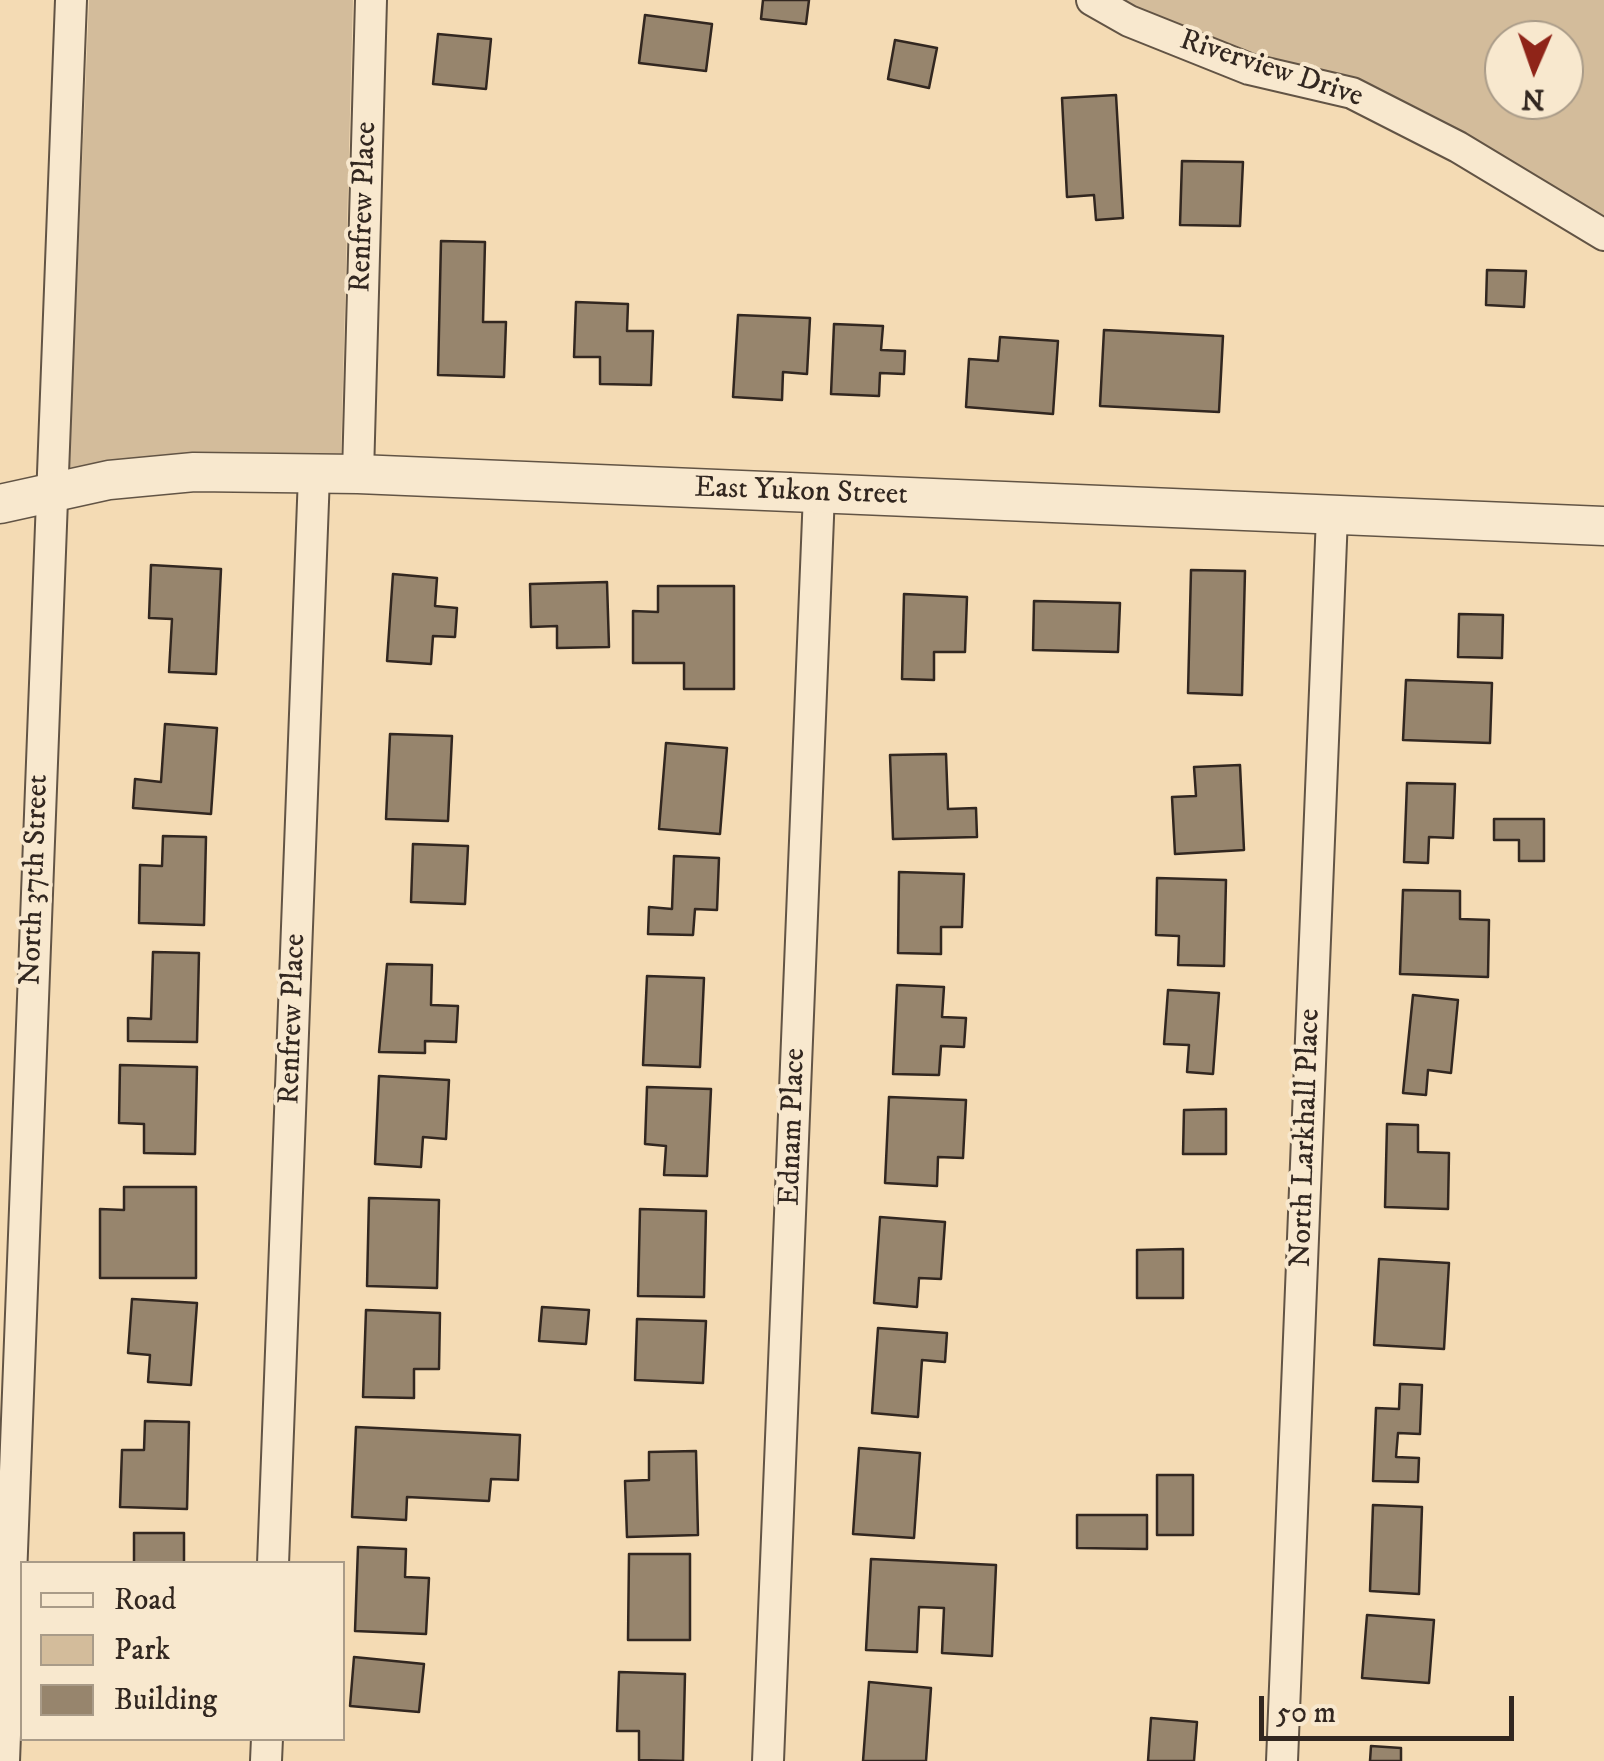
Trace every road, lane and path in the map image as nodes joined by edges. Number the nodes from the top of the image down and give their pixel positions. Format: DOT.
graph roads {
  1 [pos="71,0"];
  2 [pos="371,0"];
  3 [pos="1092,0"];
  4 [pos="1604,235"];
  5 [pos="358,474"];
  6 [pos="314,475"];
  7 [pos="50,492"];
  8 [pos="818,494"];
  9 [pos="0,504"];
  10 [pos="1332,516"];
  11 [pos="1604,526"];
  12 [pos="10,1310"];
  13 [pos="273,1561"];
  14 [pos="4,1761"];
  15 [pos="768,1761"];
  16 [pos="1282,1761"];
  1 -- 7 [label="street, North 37th Street"];
  2 -- 5 [label="street, Renfrew Place"];
  3 -- 4 [label="street, Riverview Drive"];
  5 -- 6 [label="street, East Yukon Street"];
  5 -- 8 [label="street, East Yukon Street"];
  6 -- 7 [label="street, East Yukon Street"];
  6 -- 13 [label="street, Renfrew Place"];
  7 -- 9 [label="street, East Yukon Street"];
  7 -- 12 [label="street, North 37th Street"];
  8 -- 10 [label="street, East Yukon Street"];
  8 -- 15 [label="street, Ednam Place"];
  10 -- 11 [label="street, East Yukon Street"];
  10 -- 16 [label="street, North Larkhall Place"];
  12 -- 14 [label="street, North 37th Street"];
}
